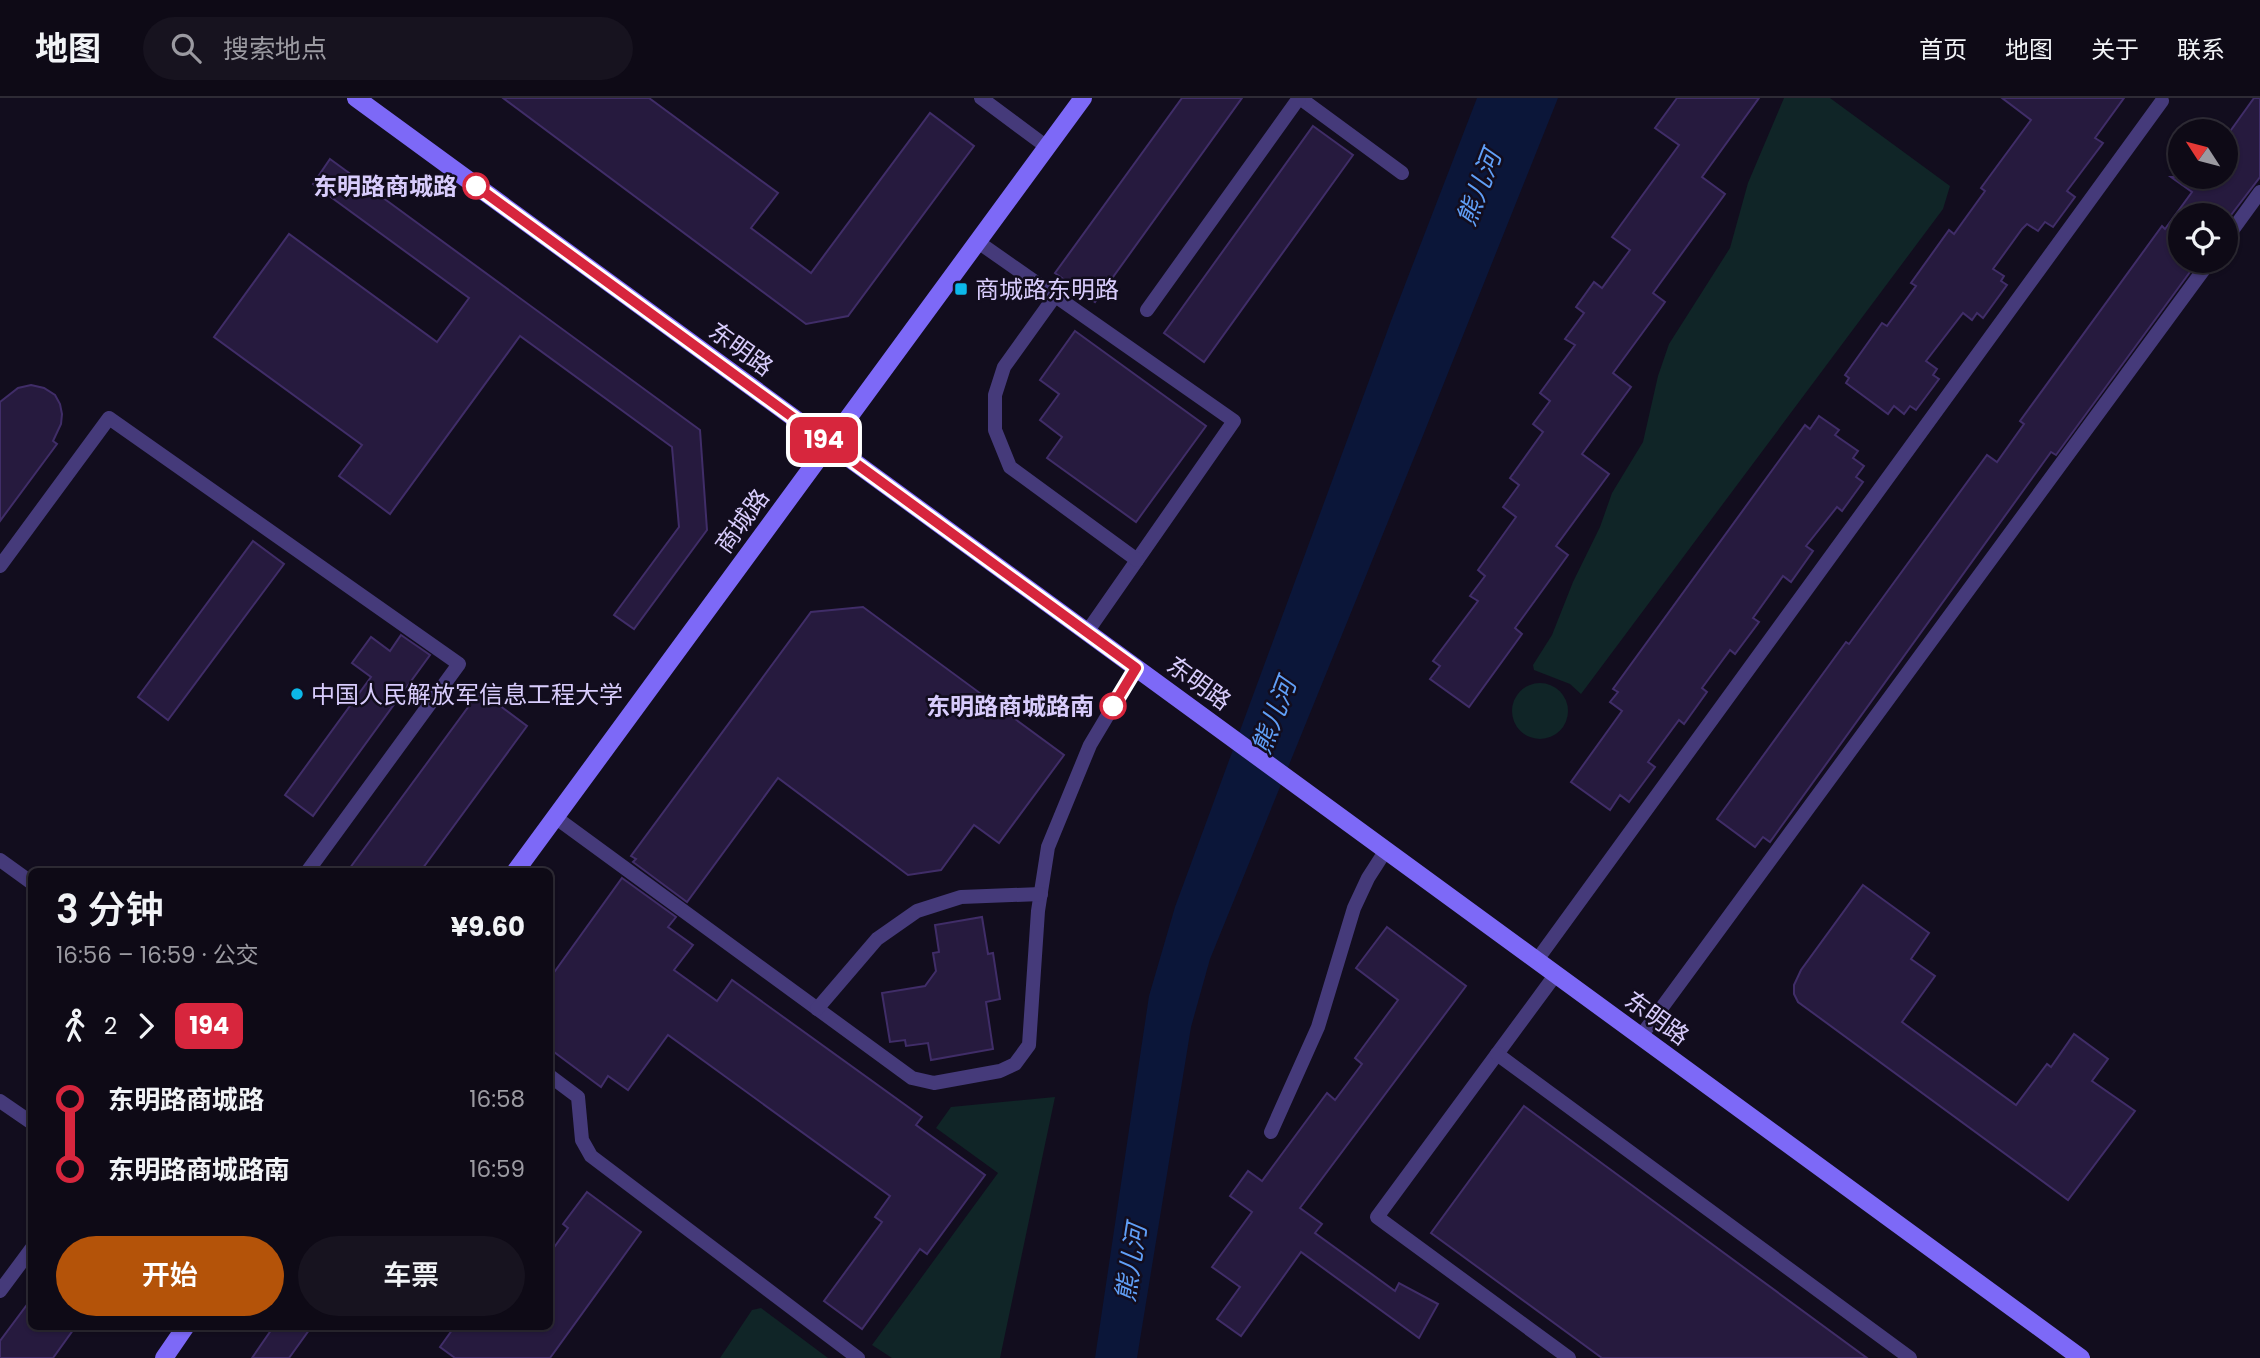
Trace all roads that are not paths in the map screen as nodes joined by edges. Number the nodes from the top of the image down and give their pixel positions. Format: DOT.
graph roads {
  1 [pos="356,98"];
  2 [pos="981,98"];
  3 [pos="1083,98"];
  4 [pos="1300,98"];
  5 [pos="2162,101"];
  6 [pos="1047,147"];
  7 [pos="1402,173"];
  8 [pos="2260,192"];
  9 [pos="2238,222"];
  10 [pos="978,242"];
  11 [pos="2201,273"];
  12 [pos="1055,296"];
  13 [pos="1147,310"];
  14 [pos="829,443"];
  15 [pos="1137,560"];
  16 [pos="0,566"];
  17 [pos="1087,632"];
  18 [pos="1136,668"];
  19 [pos="555,817"];
  20 [pos="1386,850"];
  21 [pos="0,860"];
  22 [pos="310,868"];
  23 [pos="518,868"];
  24 [pos="28,880"];
  25 [pos="1041,894"];
  26 [pos="1537,960"];
  27 [pos="1556,974"];
  28 [pos="817,1009"];
  29 [pos="1641,1036"];
  30 [pos="1497,1054"];
  31 [pos="553,1078"];
  32 [pos="0,1101"];
  33 [pos="28,1120"];
  34 [pos="1271,1132"];
  35 [pos="28,1254"];
  36 [pos="0,1292"];
  37 [pos="183,1330"];
  38 [pos="163,1358"];
  39 [pos="858,1358"];
  40 [pos="1569,1358"];
  41 [pos="1910,1358"];
  42 [pos="2081,1358"];
  1 -- 14 [label="street, 东明路"];
  2 -- 6 [label="lane"];
  3 -- 6 [label="street, 商城路"];
  4 -- 7 [label="lane"];
  4 -- 13 [label="lane"];
  5 -- 26 [label="lane"];
  6 -- 10 [label="street, 商城路"];
  8 -- 9 [label="lane"];
  10 -- 12 [label="lane"];
  10 -- 14 [label="street, 商城路"];
  11 -- 29 [label="lane"];
  12 -- 15 [label="lane"];
  12 -- 15 [label="lane"];
  14 -- 17 [label="street, 东明路"];
  14 -- 19 [label="street, 商城路"];
  15 -- 17 [label="lane"];
  16 -- 22 [label="lane"];
  17 -- 18 [label="street, 东明路"];
  18 -- 20 [label="street, 东明路"];
  18 -- 25 [label="lane"];
  19 -- 23 [label="street, 商城路"];
  19 -- 28 [label="lane"];
  20 -- 26 [label="street, 东明路"];
  20 -- 34 [label="lane"];
  21 -- 24 [label="lane"];
  25 -- 28 [label="lane"];
  25 -- 28 [label="lane"];
  26 -- 27 [label="street, 东明路"];
  27 -- 29 [label="street, 东明路"];
  27 -- 30 [label="lane"];
  29 -- 42 [label="street, 东明路"];
  30 -- 40 [label="lane"];
  30 -- 41 [label="lane"];
  31 -- 39 [label="lane"];
  32 -- 33 [label="lane"];
  35 -- 36 [label="lane"];
  37 -- 38 [label="street"];
}
